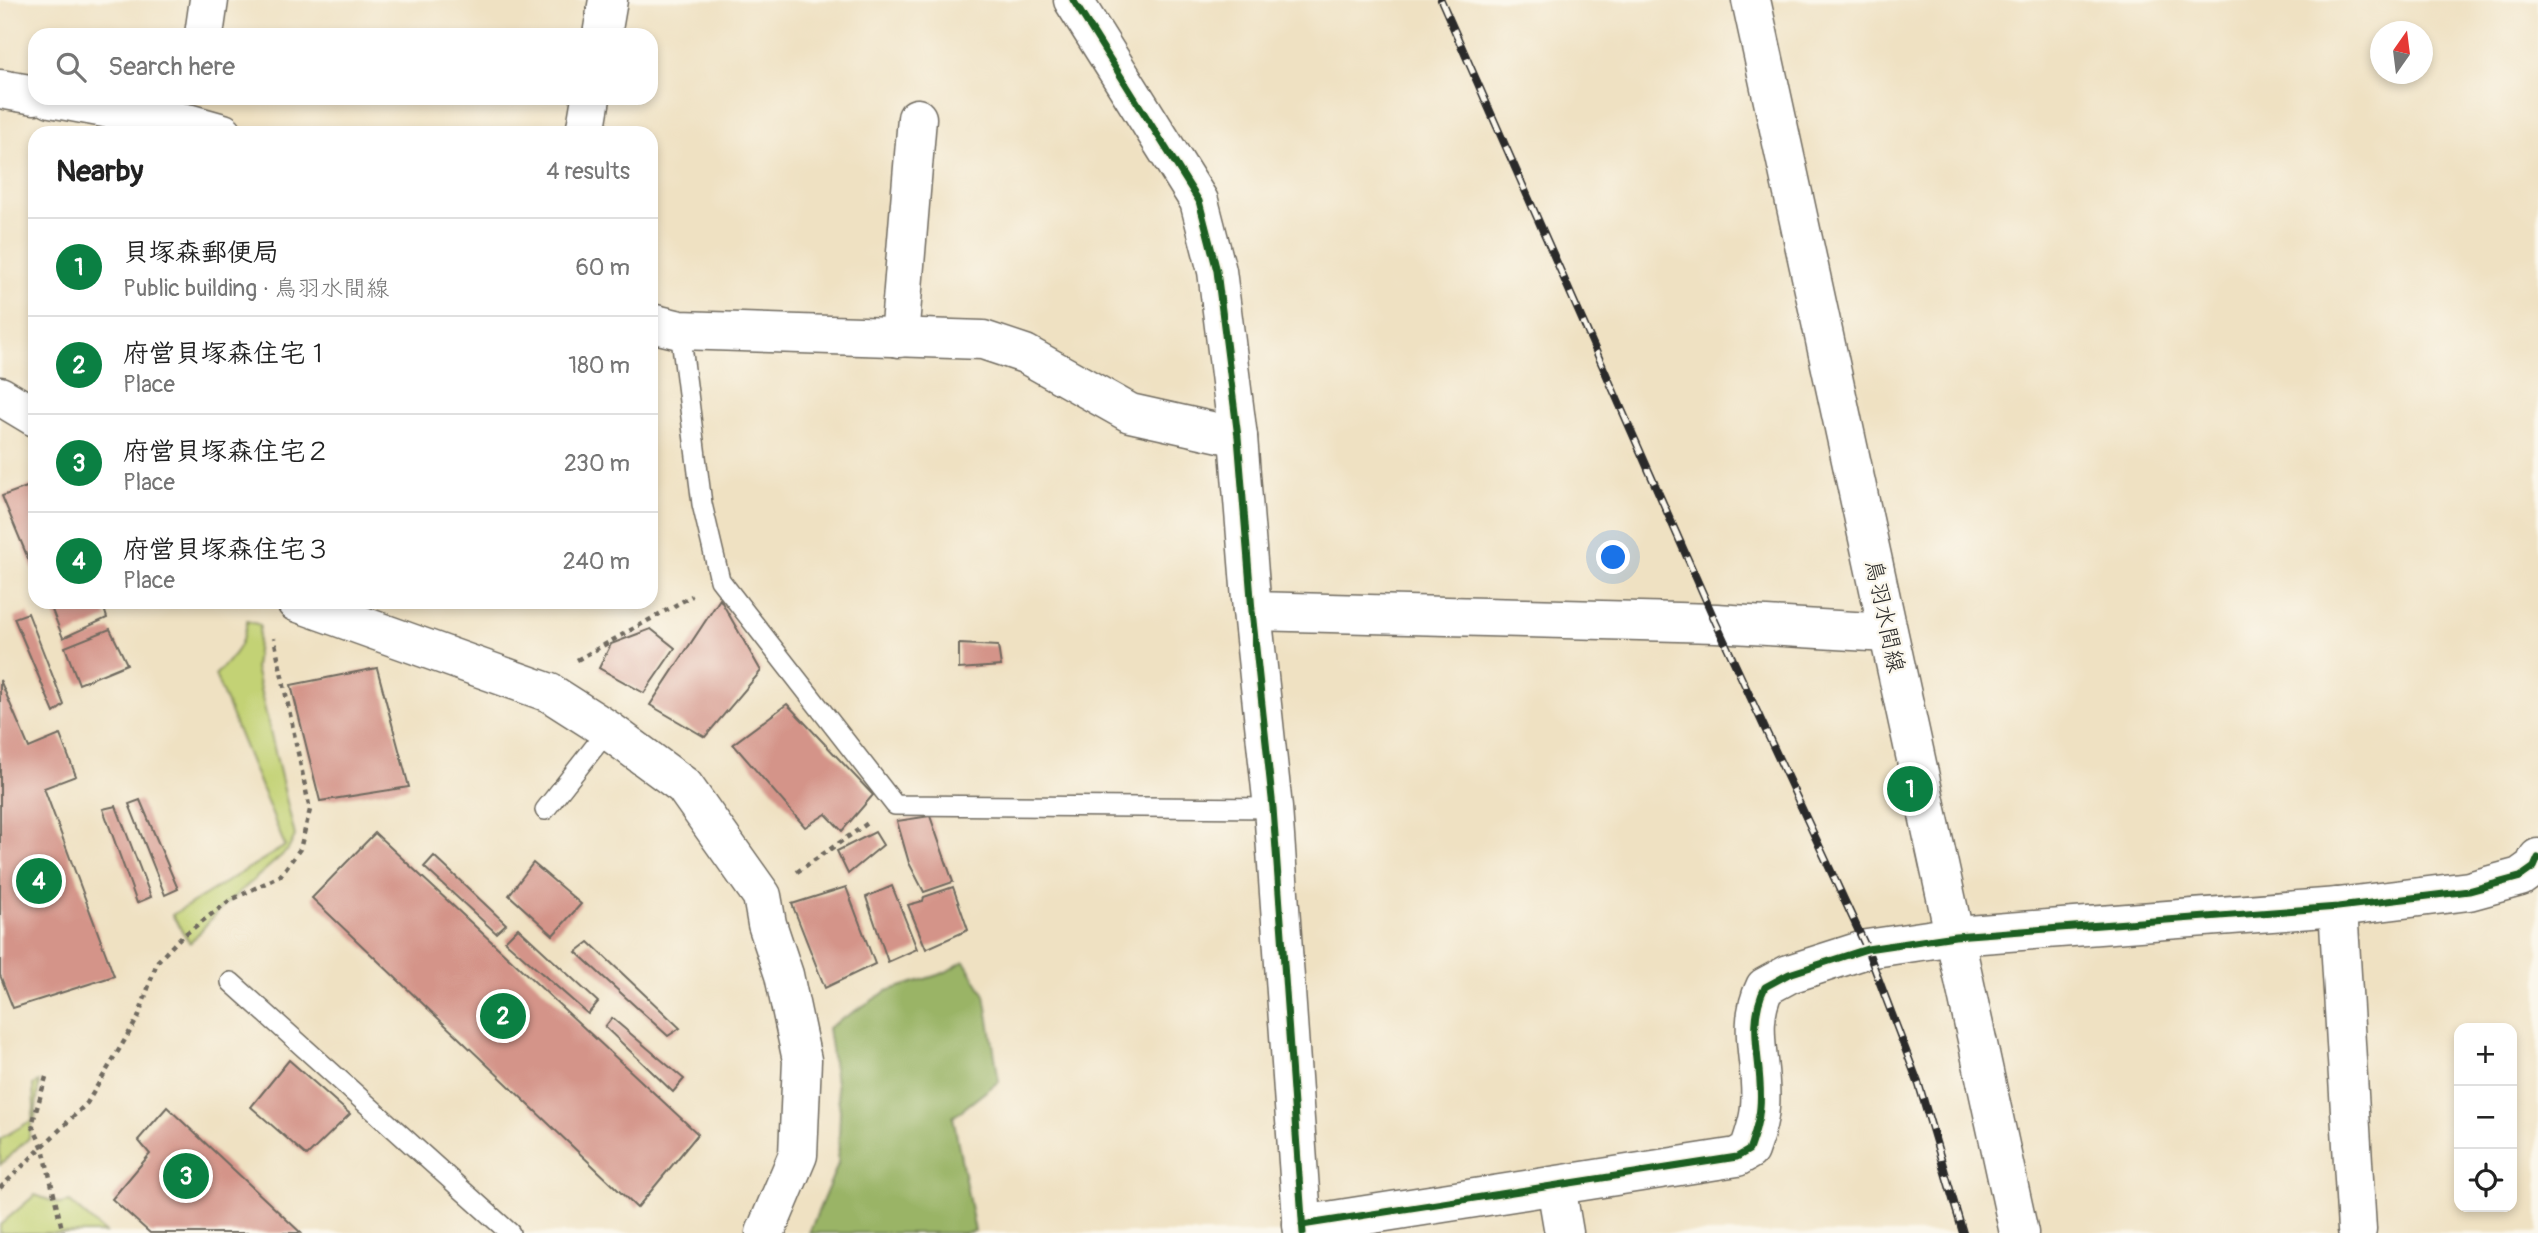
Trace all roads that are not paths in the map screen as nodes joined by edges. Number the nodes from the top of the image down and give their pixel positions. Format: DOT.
graph roads {
  1 [pos="209,0"];
  2 [pos="608,0"];
  3 [pos="1073,0"];
  4 [pos="1751,0"];
  5 [pos="205,28"];
  6 [pos="603,28"];
  7 [pos="0,89"];
  8 [pos="28,94"];
  9 [pos="104,105"];
  10 [pos="590,105"];
  11 [pos="203,118"];
  12 [pos="917,118"];
  13 [pos="586,126"];
  14 [pos="665,326"];
  15 [pos="900,338"];
  16 [pos="0,396"];
  17 [pos="28,413"];
  18 [pos="1238,437"];
  19 [pos="1252,611"];
  20 [pos="284,616"];
  21 [pos="1888,633"];
  22 [pos="608,730"];
  23 [pos="1273,808"];
  24 [pos="545,810"];
  25 [pos="2538,858"];
  26 [pos="2338,907"];
  27 [pos="1955,936"];
  28 [pos="231,982"];
  29 [pos="1556,1186"];
  30 [pos="1302,1229"];
  31 [pos="2357,1230"];
  32 [pos="510,1233"];
  33 [pos="765,1233"];
  34 [pos="1564,1233"];
  35 [pos="2019,1233"];
  1 -- 5 [label="street"];
  2 -- 6 [label="street"];
  3 -- 18 [label="street"];
  4 -- 21 [label="street, 鳥羽水間線"];
  7 -- 8 [label="street"];
  9 -- 11 [label="street"];
  10 -- 13 [label="street"];
  12 -- 15 [label="street"];
  14 -- 15 [label="street"];
  14 -- 23 [label="lane"];
  15 -- 18 [label="street"];
  16 -- 17 [label="street"];
  18 -- 19 [label="street"];
  19 -- 21 [label="street"];
  19 -- 23 [label="street"];
  20 -- 22 [label="street"];
  21 -- 27 [label="street, 鳥羽水間線"];
  22 -- 24 [label="lane"];
  22 -- 33 [label="street"];
  23 -- 30 [label="street"];
  25 -- 26 [label="street"];
  26 -- 27 [label="street"];
  26 -- 31 [label="street"];
  27 -- 29 [label="street"];
  27 -- 35 [label="street, 鳥羽水間線"];
  28 -- 32 [label="lane"];
  29 -- 30 [label="street"];
  29 -- 34 [label="street"];
}
